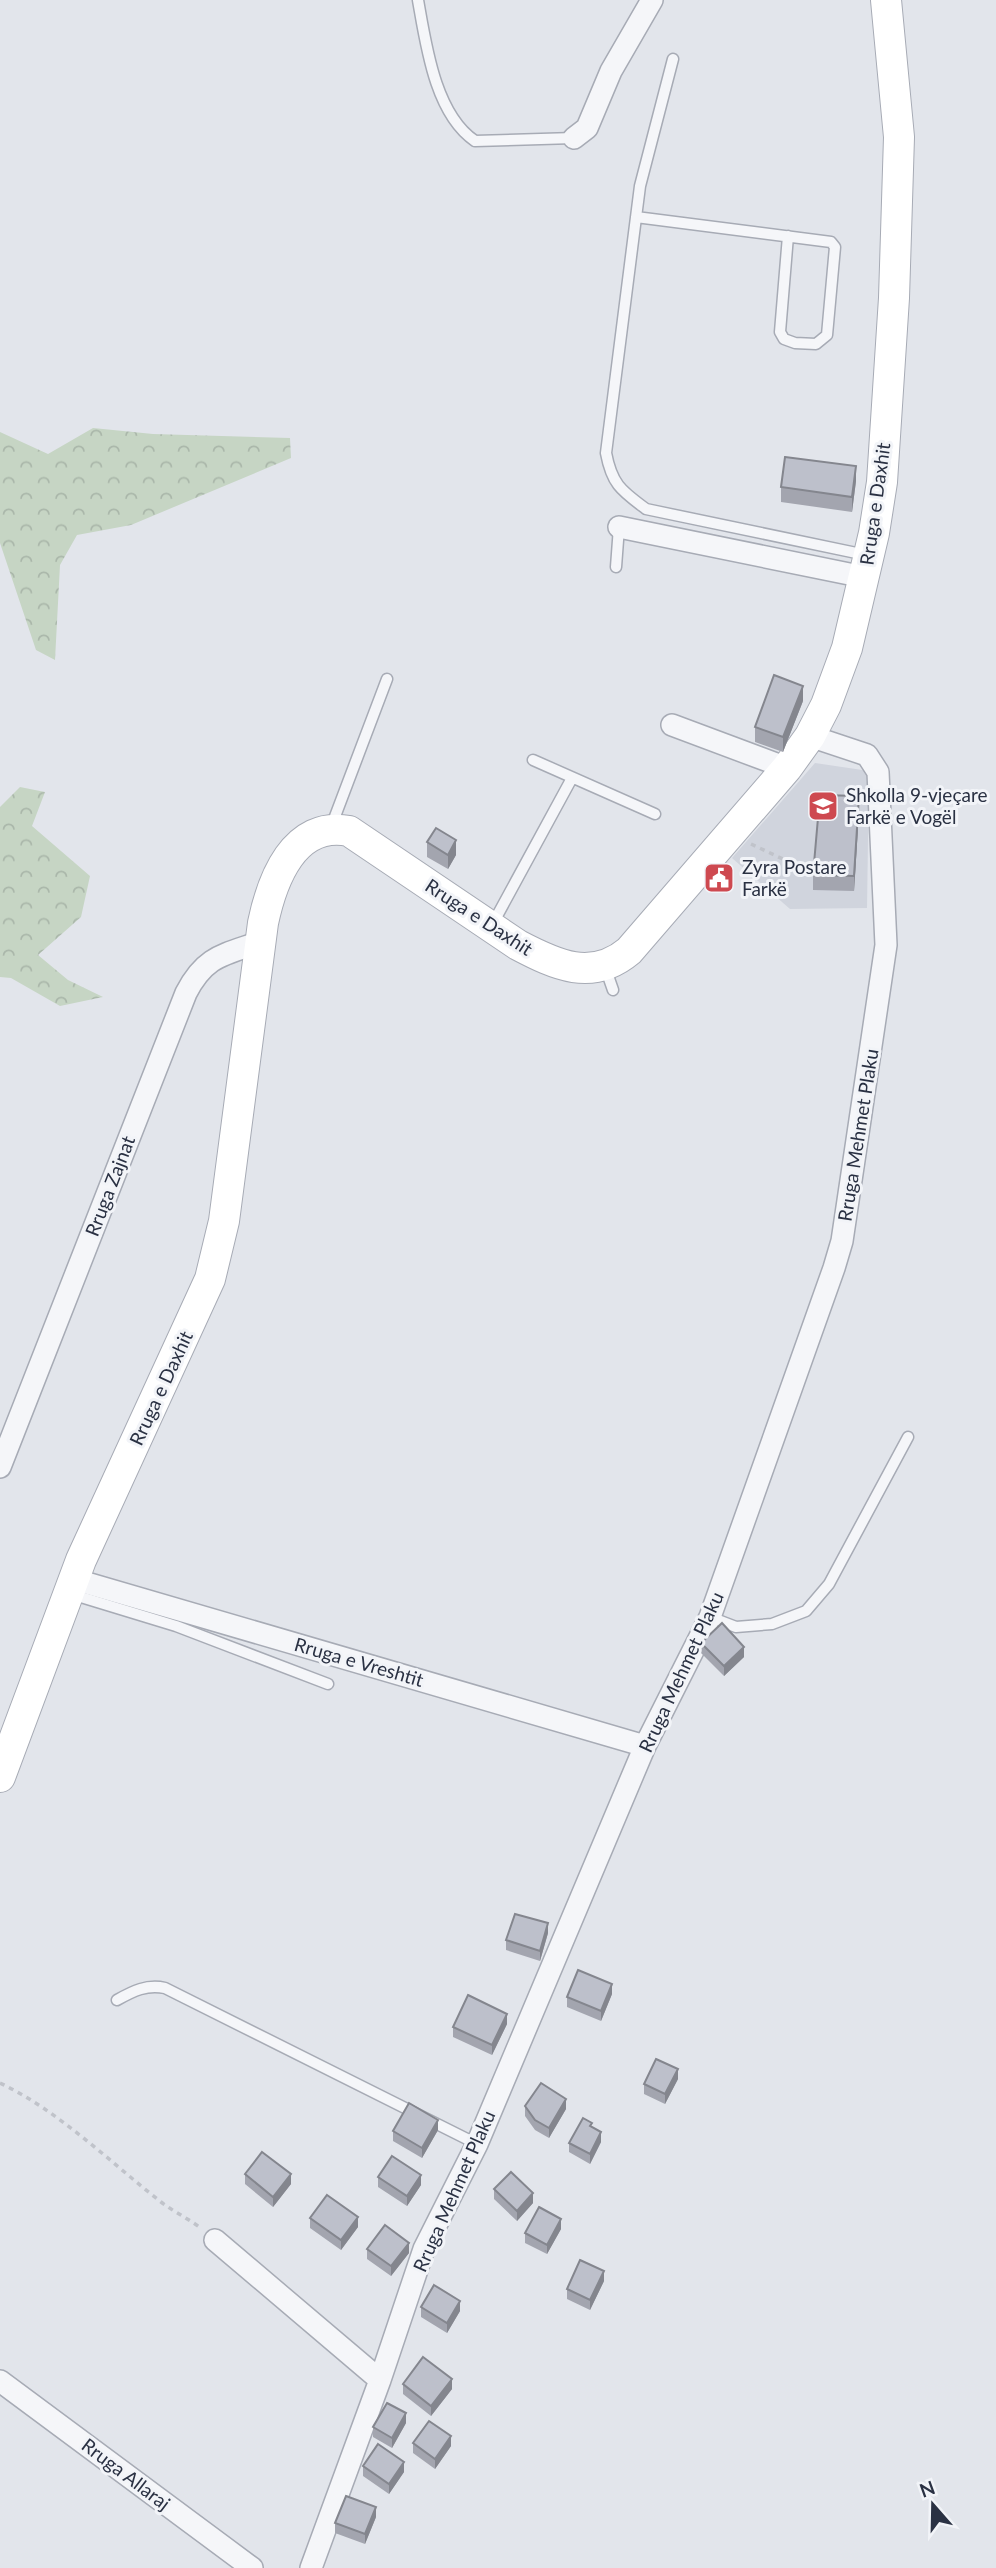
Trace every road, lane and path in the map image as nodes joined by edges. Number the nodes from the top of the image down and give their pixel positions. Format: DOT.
graph roads {
  1 [pos="418,0"];
  2 [pos="652,0"];
  3 [pos="886,0"];
  4 [pos="673,59"];
  5 [pos="574,138"];
  6 [pos="636,217"];
  7 [pos="788,236"];
  8 [pos="619,527"];
  9 [pos="866,566"];
  10 [pos="616,567"];
  11 [pos="387,679"];
  12 [pos="672,725"];
  13 [pos="810,736"];
  14 [pos="533,760"];
  15 [pos="787,768"];
  16 [pos="572,778"];
  17 [pos="655,814"];
  18 [pos="330,830"];
  19 [pos="747,841"];
  20 [pos="787,861"];
  21 [pos="491,927"];
  22 [pos="260,942"];
  23 [pos="6,1433"];
  24 [pos="908,1437"];
  25 [pos="0,1467"];
  26 [pos="71,1586"];
  27 [pos="710,1617"];
  28 [pos="328,1684"];
  29 [pos="645,1746"];
  30 [pos="0,1777"];
  31 [pos="117,2000"];
  32 [pos="0,2083"];
  33 [pos="477,2144"];
  34 [pos="215,2240"];
  35 [pos="380,2380"];
  36 [pos="0,2381"];
  37 [pos="253,2568"];
  38 [pos="311,2568"];
  1 -- 5 [label="lane"];
  2 -- 5 [label="street"];
  3 -- 9 [label="street, Rruga e Daxhit"];
  4 -- 6 [label="lane"];
  6 -- 7 [label="lane"];
  6 -- 9 [label="lane"];
  7 -- 7 [label="lane"];
  8 -- 9 [label="street"];
  8 -- 10 [label="lane"];
  9 -- 13 [label="street, Rruga e Daxhit"];
  11 -- 18 [label="lane"];
  12 -- 15 [label="street"];
  13 -- 15 [label="street, Rruga e Daxhit"];
  13 -- 27 [label="street, Rruga Mehmet Plaku"];
  14 -- 16 [label="lane"];
  15 -- 21 [label="street, Rruga e Daxhit"];
  16 -- 17 [label="lane"];
  16 -- 21 [label="lane"];
  18 -- 21 [label="street, Rruga e Daxhit"];
  18 -- 22 [label="street, Rruga e Daxhit"];
  19 -- 20 [label="path"];
  22 -- 23 [label="street, Rruga Zajnat"];
  22 -- 26 [label="street, Rruga e Daxhit"];
  23 -- 25 [label="street, Rruga Zajnat"];
  24 -- 27 [label="lane"];
  26 -- 28 [label="lane"];
  26 -- 29 [label="street, Rruga e Vreshtit"];
  26 -- 30 [label="street, Rruga e Daxhit"];
  27 -- 29 [label="street, Rruga Mehmet Plaku"];
  29 -- 33 [label="street, Rruga Mehmet Plaku"];
  31 -- 33 [label="lane"];
  32 -- 34 [label="path"];
  33 -- 35 [label="street, Rruga Mehmet Plaku"];
  34 -- 35 [label="street"];
  35 -- 38 [label="street, Rruga Mehmet Plaku"];
  36 -- 37 [label="street, Rruga Allaraj"];
}
